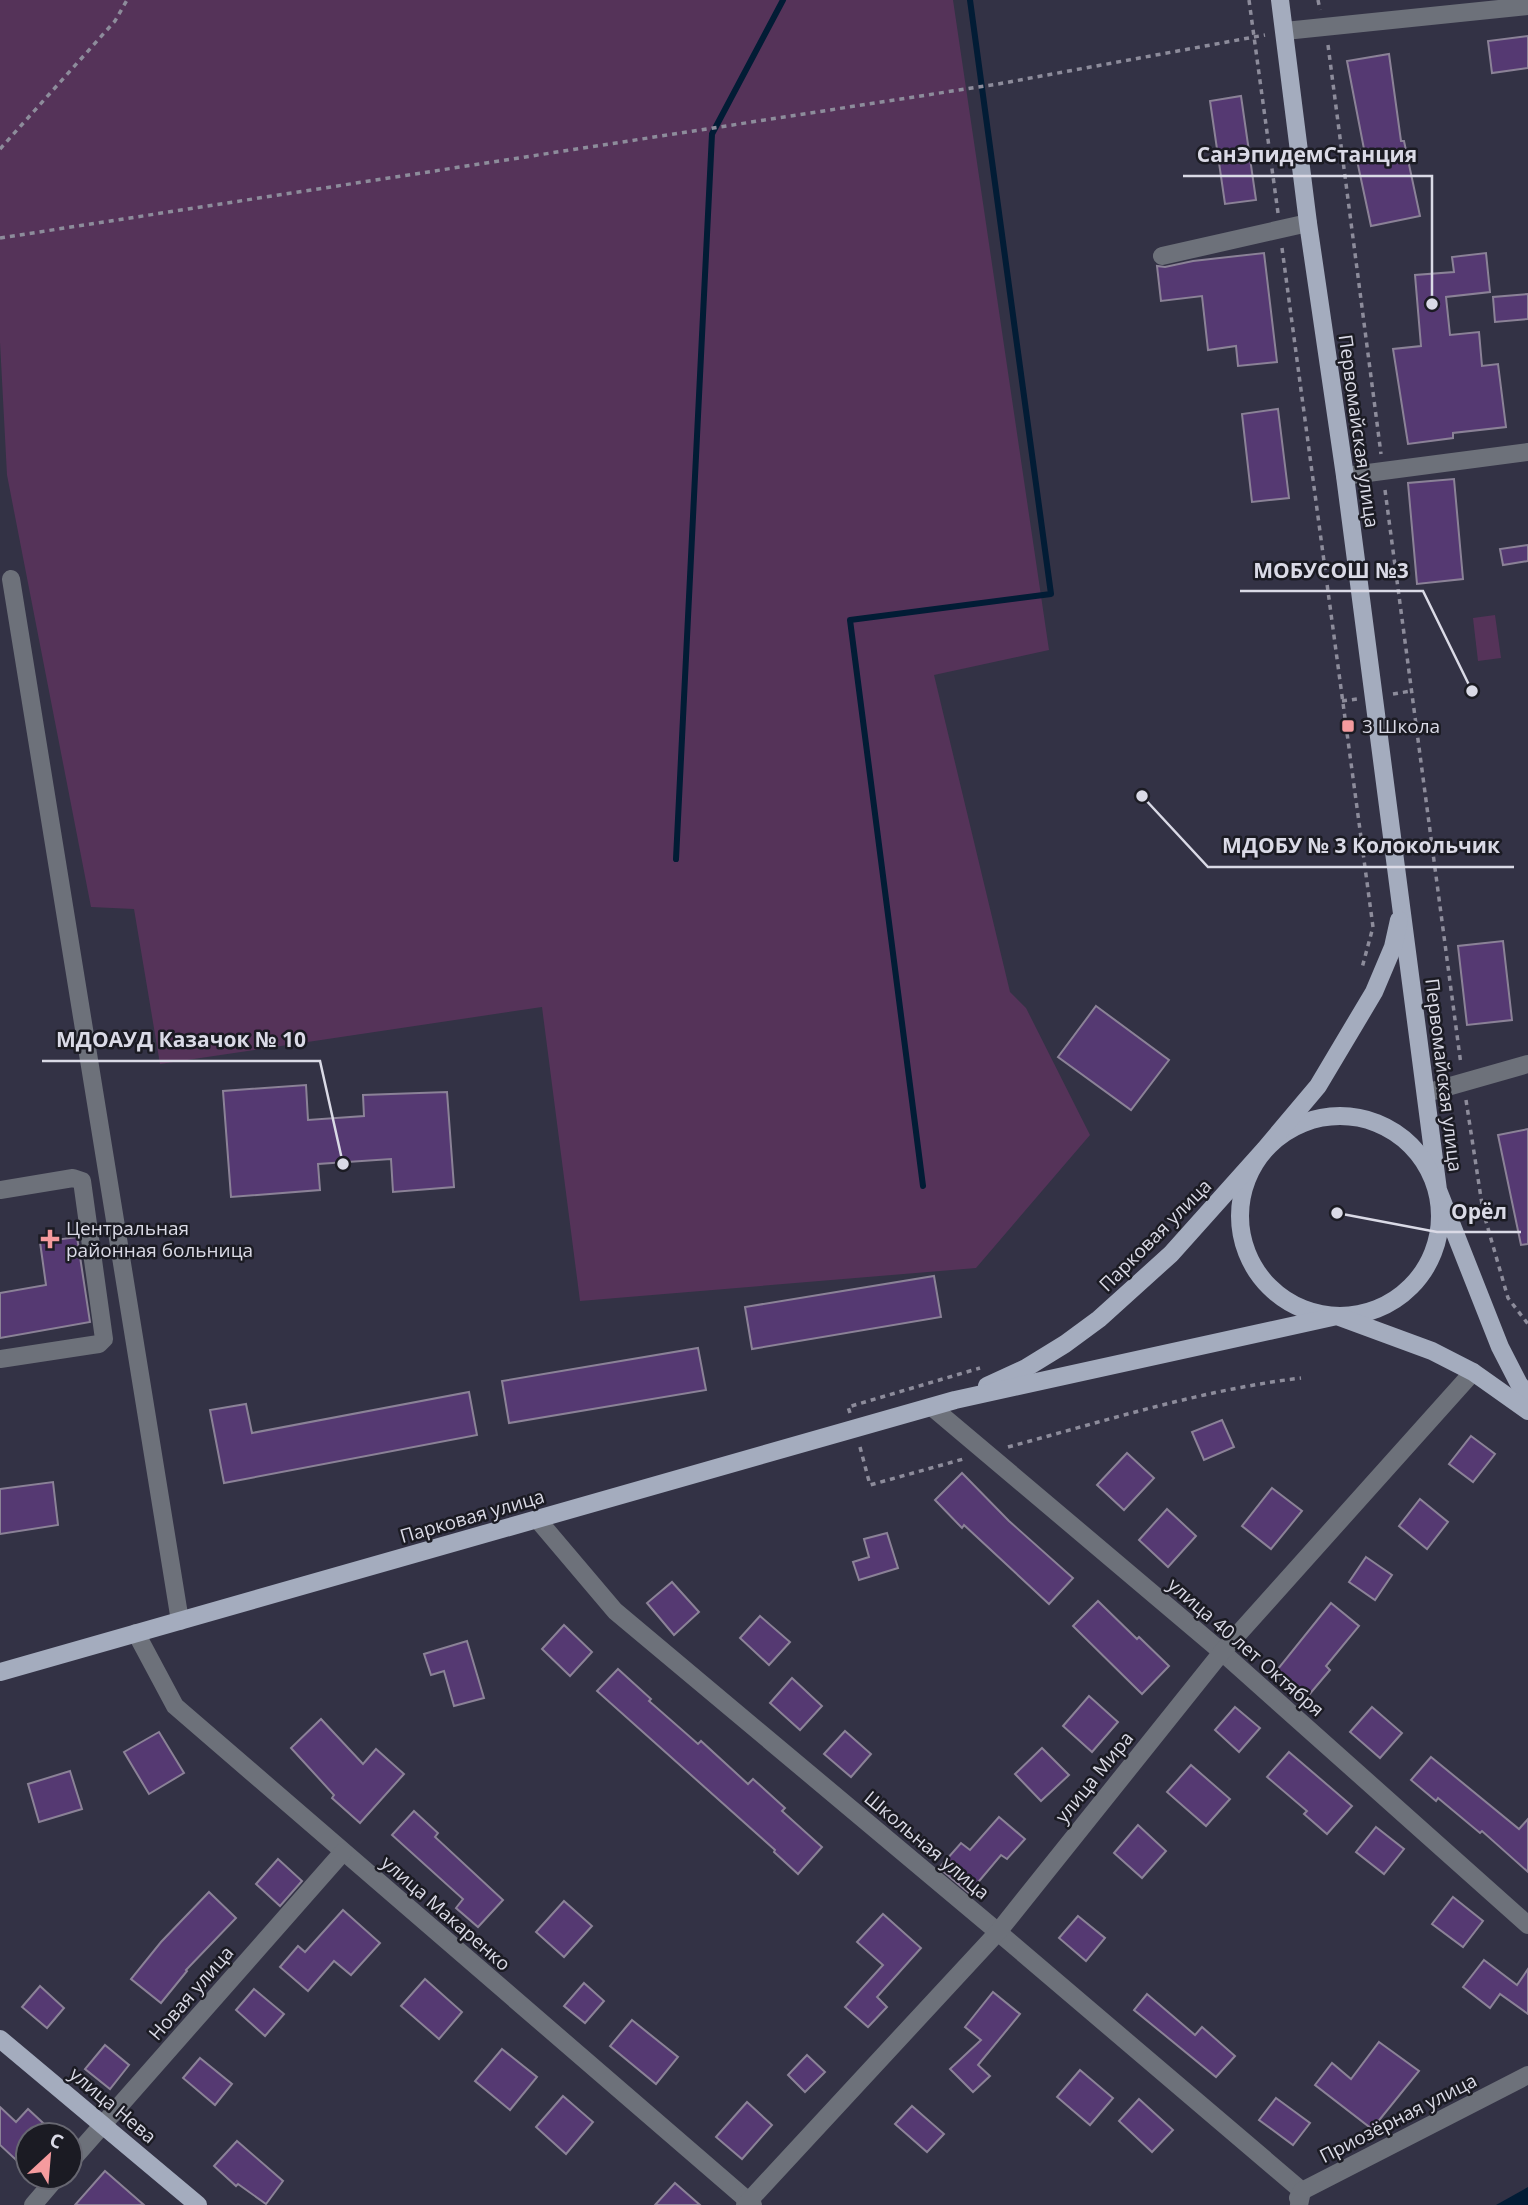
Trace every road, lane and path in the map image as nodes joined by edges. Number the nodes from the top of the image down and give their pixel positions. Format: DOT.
graph roads {
  1 [pos="127,0"];
  2 [pos="1249,0"];
  3 [pos="1280,0"];
  4 [pos="1318,0"];
  5 [pos="1528,6"];
  6 [pos="1324,27"];
  7 [pos="1285,31"];
  8 [pos="1254,37"];
  9 [pos="0,149"];
  10 [pos="1308,223"];
  11 [pos="1280,230"];
  12 [pos="0,238"];
  13 [pos="1162,256"];
  14 [pos="1528,452"];
  15 [pos="1383,470"];
  16 [pos="1345,476"];
  17 [pos="11,579"];
  18 [pos="1401,909"];
  19 [pos="1360,976"];
  20 [pos="1528,1064"];
  21 [pos="1464,1082"];
  22 [pos="1426,1093"];
  23 [pos="1265,1149"];
  24 [pos="0,1190"];
  25 [pos="1438,1191"];
  26 [pos="1337,1317"];
  27 [pos="1528,1324"];
  28 [pos="0,1359"];
  29 [pos="985,1366"];
  30 [pos="1473,1372"];
  31 [pos="1301,1378"];
  32 [pos="1528,1395"];
  33 [pos="955,1400"];
  34 [pos="932,1407"];
  35 [pos="1528,1410"];
  36 [pos="854,1429"];
  37 [pos="987,1453"];
  38 [pos="537,1519"];
  39 [pos="180,1620"];
  40 [pos="135,1633"];
  41 [pos="1222,1652"];
  42 [pos="0,1672"];
  43 [pos="343,1852"];
  44 [pos="1528,1925"];
  45 [pos="998,1931"];
  46 [pos="0,2039"];
  47 [pos="1528,2075"];
  48 [pos="104,2124"];
  49 [pos="84,2146"];
  50 [pos="45,2191"];
  51 [pos="1298,2200"];
  52 [pos="749,2204"];
  53 [pos="33,2205"];
  54 [pos="198,2205"];
  1 -- 9 [label="path"];
  2 -- 8 [label="path"];
  3 -- 7 [label="main road, Первомайская улица"];
  4 -- 6 [label="path"];
  5 -- 6 [label="street"];
  6 -- 7 [label="street"];
  6 -- 15 [label="path"];
  7 -- 8 [label="path"];
  7 -- 10 [label="main road, Первомайская улица"];
  8 -- 11 [label="path"];
  8 -- 12 [label="path"];
  10 -- 11 [label="street"];
  10 -- 16 [label="main road, Первомайская улица"];
  11 -- 13 [label="street"];
  11 -- 19 [label="path"];
  14 -- 15 [label="street"];
  15 -- 16 [label="street"];
  15 -- 21 [label="path"];
  16 -- 18 [label="main road, Первомайская улица"];
  17 -- 39 [label="street"];
  18 -- 22 [label="main road, Первомайская улица"];
  18 -- 23 [label="main road, Первомайская улица"];
  20 -- 21 [label="street"];
  21 -- 22 [label="street"];
  21 -- 27 [label="path"];
  22 -- 25 [label="main road, Первомайская улица"];
  23 -- 25 [label="main road"];
  23 -- 26 [label="main road"];
  23 -- 33 [label="main road, Парковая улица"];
  24 -- 28 [label="street"];
  25 -- 26 [label="main road"];
  25 -- 32 [label="main road, Первомайская улица"];
  26 -- 30 [label="main road"];
  26 -- 33 [label="main road, Парковая улица"];
  29 -- 36 [label="path"];
  30 -- 35 [label="main road"];
  30 -- 41 [label="street, улица Мира"];
  31 -- 37 [label="path"];
  33 -- 34 [label="main road, Парковая улица"];
  34 -- 36 [label="main road, Парковая улица"];
  34 -- 37 [label="street, улица 40 лет Октября"];
  36 -- 37 [label="path"];
  36 -- 38 [label="main road, Парковая улица"];
  37 -- 41 [label="street, улица 40 лет Октября"];
  38 -- 39 [label="main road, Парковая улица"];
  38 -- 45 [label="street, Школьная улица"];
  39 -- 40 [label="main road, Парковая улица"];
  40 -- 42 [label="main road, Парковая улица"];
  40 -- 43 [label="street, улица Макаренко"];
  41 -- 44 [label="street, улица 40 лет Октября"];
  41 -- 45 [label="street, улица Мира"];
  43 -- 48 [label="street, Новая улица"];
  43 -- 52 [label="street, улица Макаренко"];
  45 -- 51 [label="street, Школьная улица"];
  45 -- 52 [label="street, улица Мира"];
  46 -- 48 [label="main road, улица Нева"];
  47 -- 51 [label="street, Приозёрная улица"];
  48 -- 49 [label="street, Новая улица"];
  48 -- 54 [label="main road, улица Нева"];
  50 -- 53 [label="street"];
}
